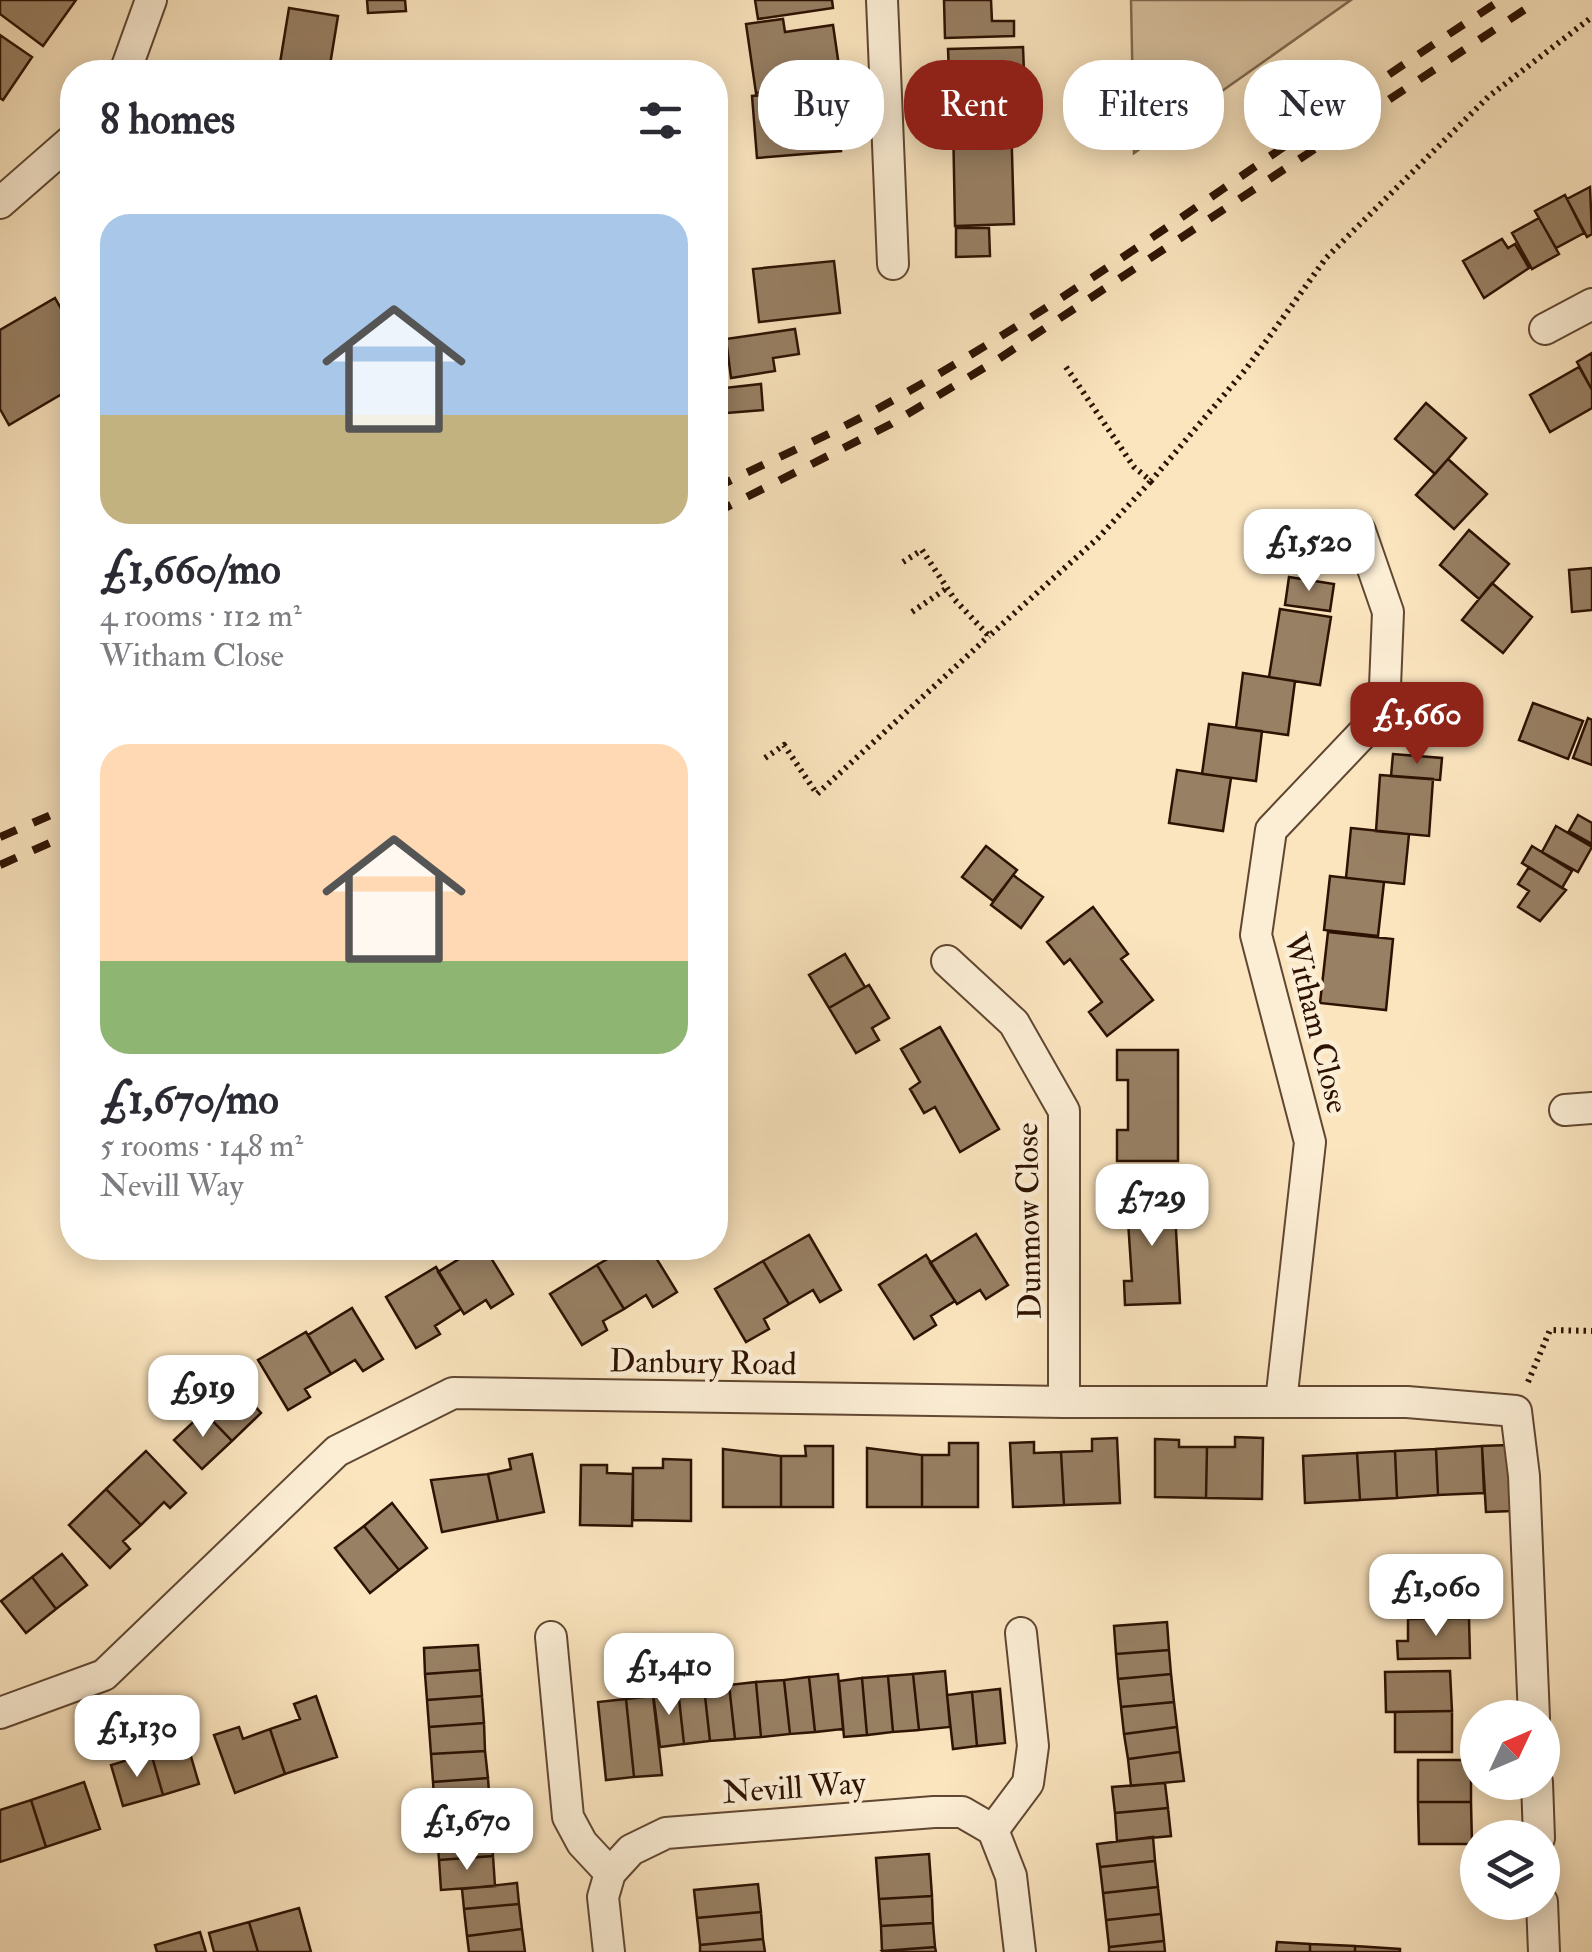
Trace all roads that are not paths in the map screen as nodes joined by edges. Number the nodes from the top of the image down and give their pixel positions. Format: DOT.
graph roads {
  1 [pos="151,0"];
  2 [pos="882,0"];
  3 [pos="129,60"];
  4 [pos="60,150"];
  5 [pos="0,203"];
  6 [pos="893,264"];
  7 [pos="1592,304"];
  8 [pos="1545,329"];
  9 [pos="1360,531"];
  10 [pos="946,962"];
  11 [pos="1064,1402"];
  12 [pos="1280,1402"];
  13 [pos="1021,1633"];
  14 [pos="551,1637"];
  15 [pos="1533,1700"];
  16 [pos="0,1714"];
  17 [pos="994,1830"];
  18 [pos="610,1873"];
  19 [pos="1543,1920"];
  20 [pos="609,1952"];
  21 [pos="1020,1952"];
  22 [pos="1544,1952"];
  1 -- 3 [label="street"];
  2 -- 6 [label="street"];
  4 -- 5 [label="street"];
  7 -- 8 [label="street"];
  9 -- 12 [label="street, Witham Close"];
  10 -- 11 [label="street, Dunmow Close"];
  11 -- 12 [label="street, Danbury Road"];
  11 -- 16 [label="street, Danbury Road"];
  12 -- 15 [label="street, Danbury Road"];
  13 -- 17 [label="street"];
  14 -- 18 [label="street"];
  17 -- 18 [label="street, Nevill Way"];
  17 -- 21 [label="street"];
  18 -- 20 [label="street"];
  19 -- 22 [label="street"];
}
